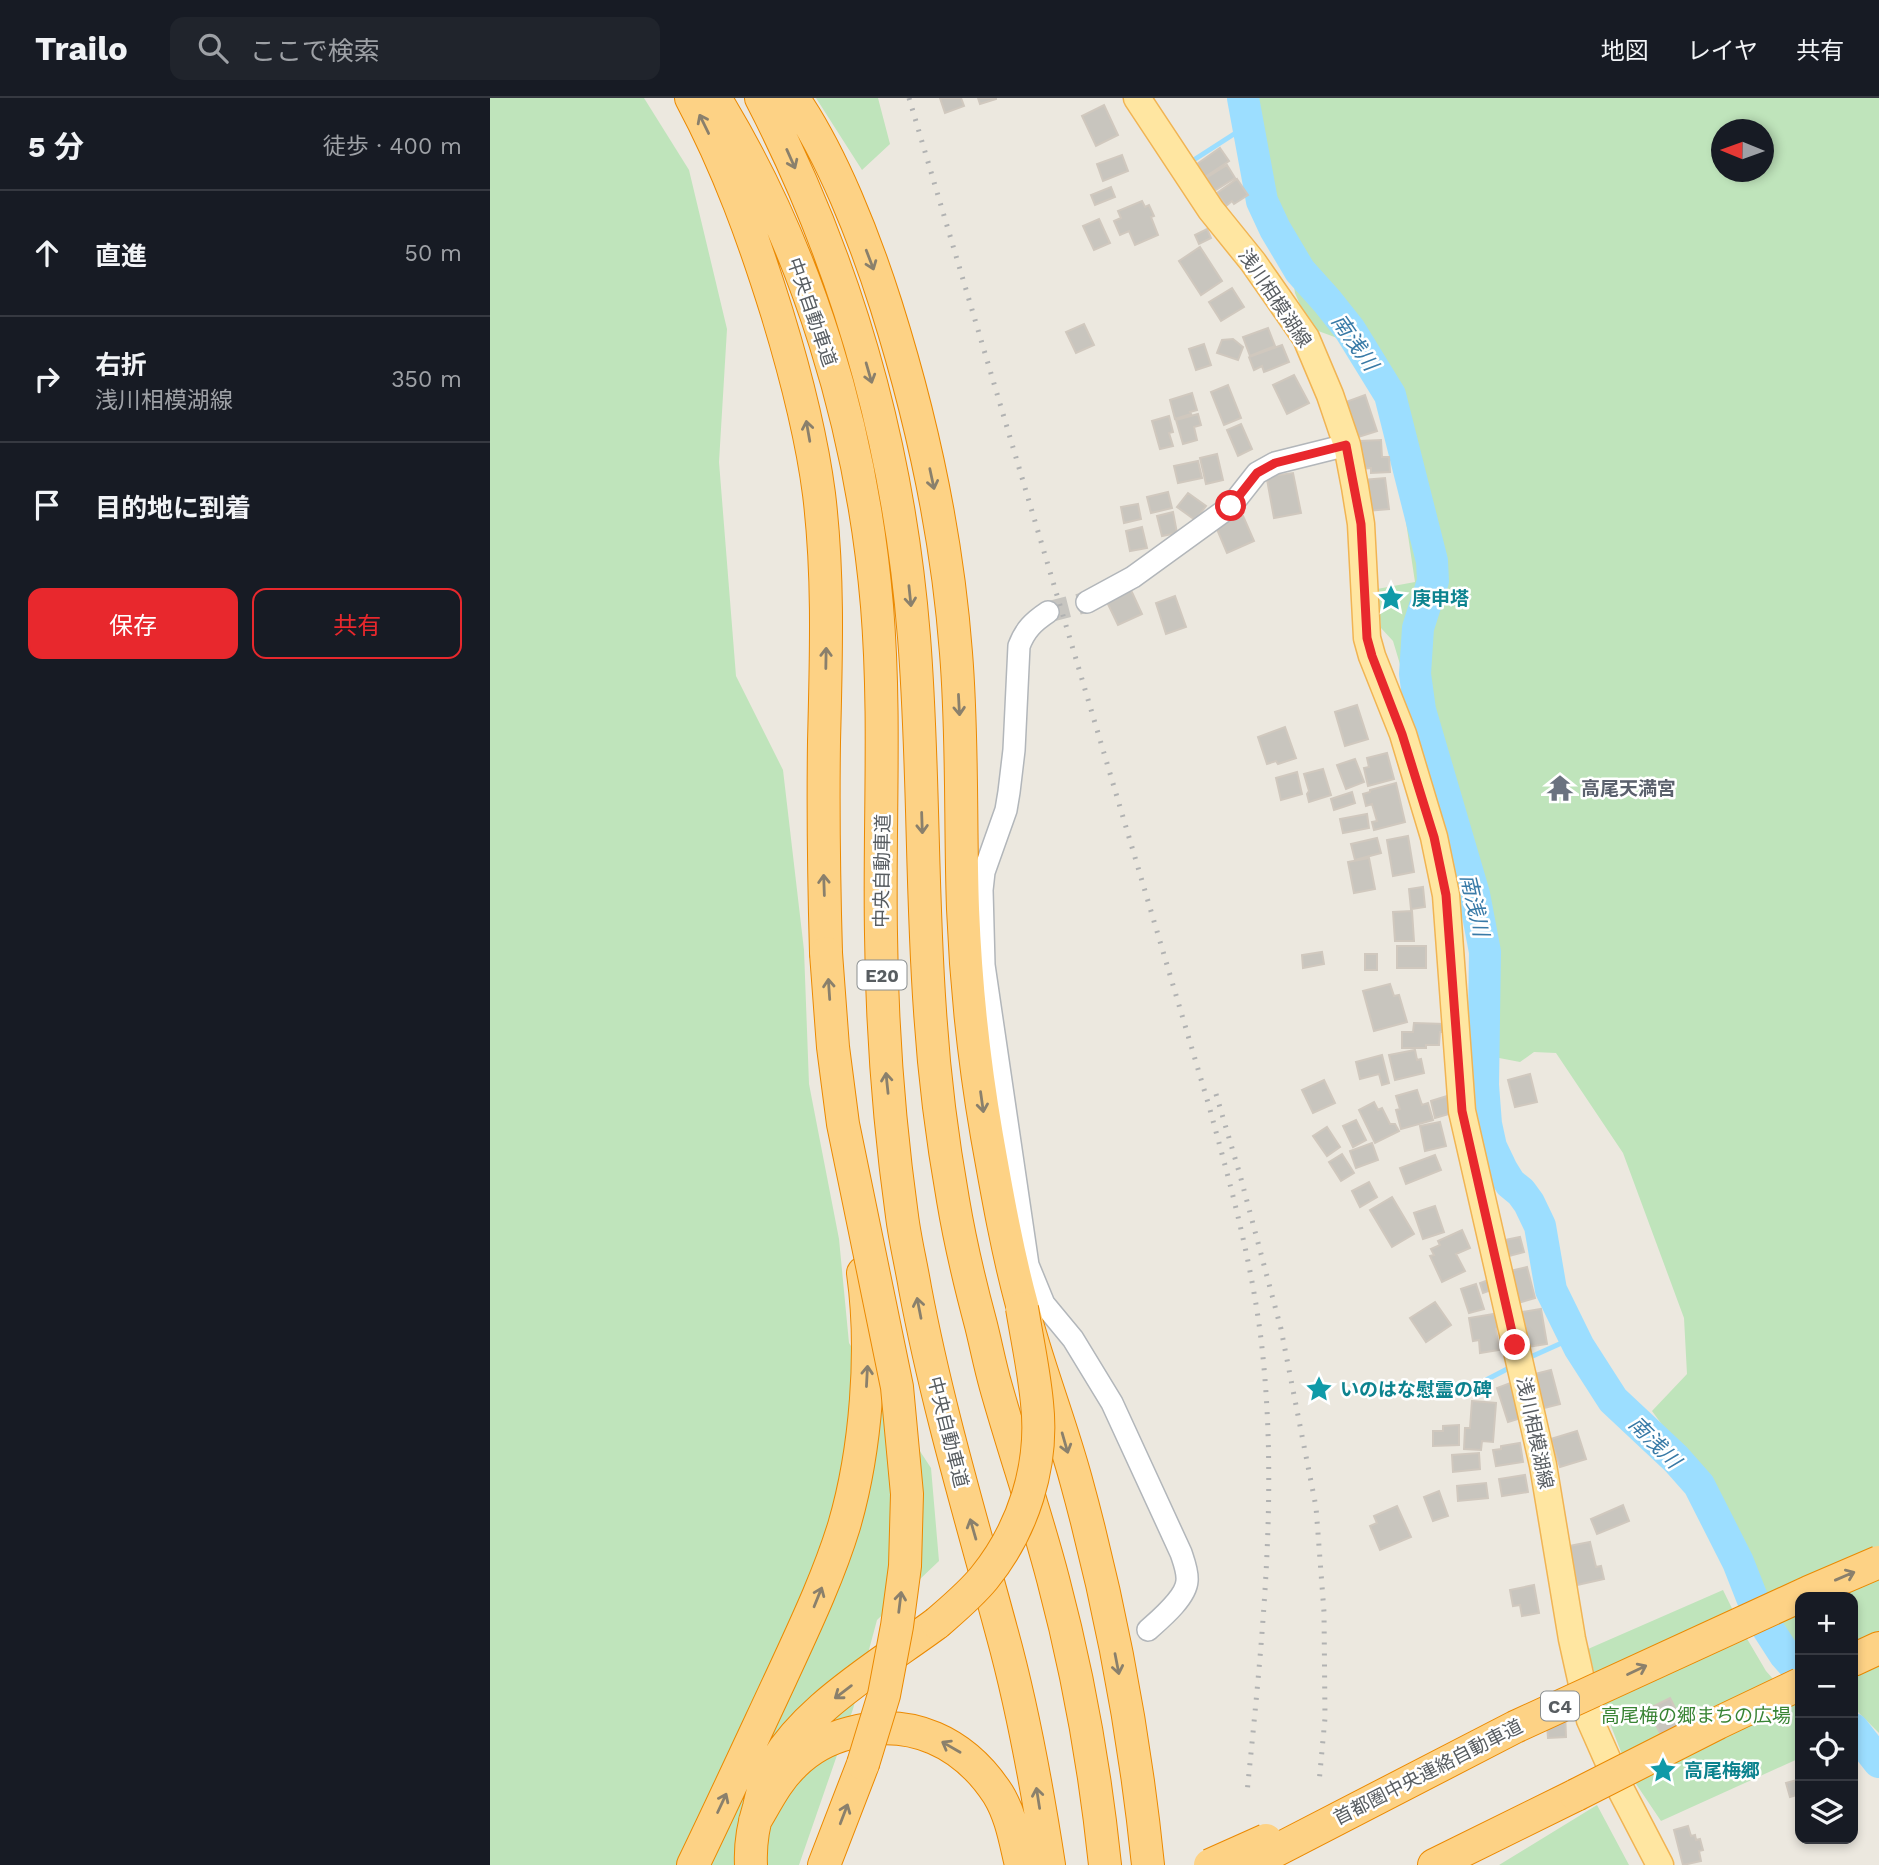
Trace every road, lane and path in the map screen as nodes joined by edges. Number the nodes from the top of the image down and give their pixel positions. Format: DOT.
graph roads {
  1 [pos="691,98"];
  2 [pos="715,98"];
  3 [pos="761,98"];
  4 [pos="793,98"];
  5 [pos="1137,98"];
  6 [pos="1346,445"];
  7 [pos="1087,603"];
  8 [pos="1048,612"];
  9 [pos="833,1047"];
  10 [pos="1022,1308"];
  11 [pos="1879,1562"];
  12 [pos="1148,1630"];
  13 [pos="1879,1648"];
  14 [pos="1858,1658"];
  15 [pos="1795,1686"];
  16 [pos="1515,1727"];
  17 [pos="1576,1795"];
  18 [pos="755,1821"];
  19 [pos="693,1865"];
  20 [pos="751,1865"];
  21 [pos="824,1865"];
  22 [pos="1021,1865"];
  23 [pos="1049,1865"];
  24 [pos="1105,1865"];
  25 [pos="1149,1865"];
  26 [pos="1210,1865"];
  27 [pos="1248,1865"];
  28 [pos="1434,1865"];
  29 [pos="1462,1865"];
  30 [pos="1660,1865"];
  9 -- 1 [label="highway, one-way, bridge"];
  23 -- 2 [label="highway, 中央自動車道 / E20, one-way"];
  3 -- 24 [label="highway, 中央自動車道 / E20, one-way"];
  4 -- 10 [label="highway, one-way"];
  5 -- 6 [label="main road, 浅川相模湖線"];
  6 -- 7 [label="street"];
  6 -- 30 [label="main road, 浅川相模湖線"];
  8 -- 12 [label="street"];
  19 -- 9 [label="highway, one-way, bridge"];
  21 -- 9 [label="highway, one-way, bridge"];
  10 -- 18 [label="highway, one-way, bridge"];
  10 -- 25 [label="highway, one-way, bridge"];
  16 -- 11 [label="highway, 首都圏中央連絡自動車道 / C4, one-way, bridge"];
  13 -- 14 [label="highway"];
  15 -- 17 [label="highway, bridge"];
  16 -- 26 [label="highway, bridge"];
  16 -- 27 [label="highway, 首都圏中央連絡自動車道 / C4, bridge"];
  17 -- 28 [label="highway"];
  17 -- 29 [label="highway"];
  18 -- 20 [label="highway"];
  22 -- 18 [label="highway, one-way"];
}
